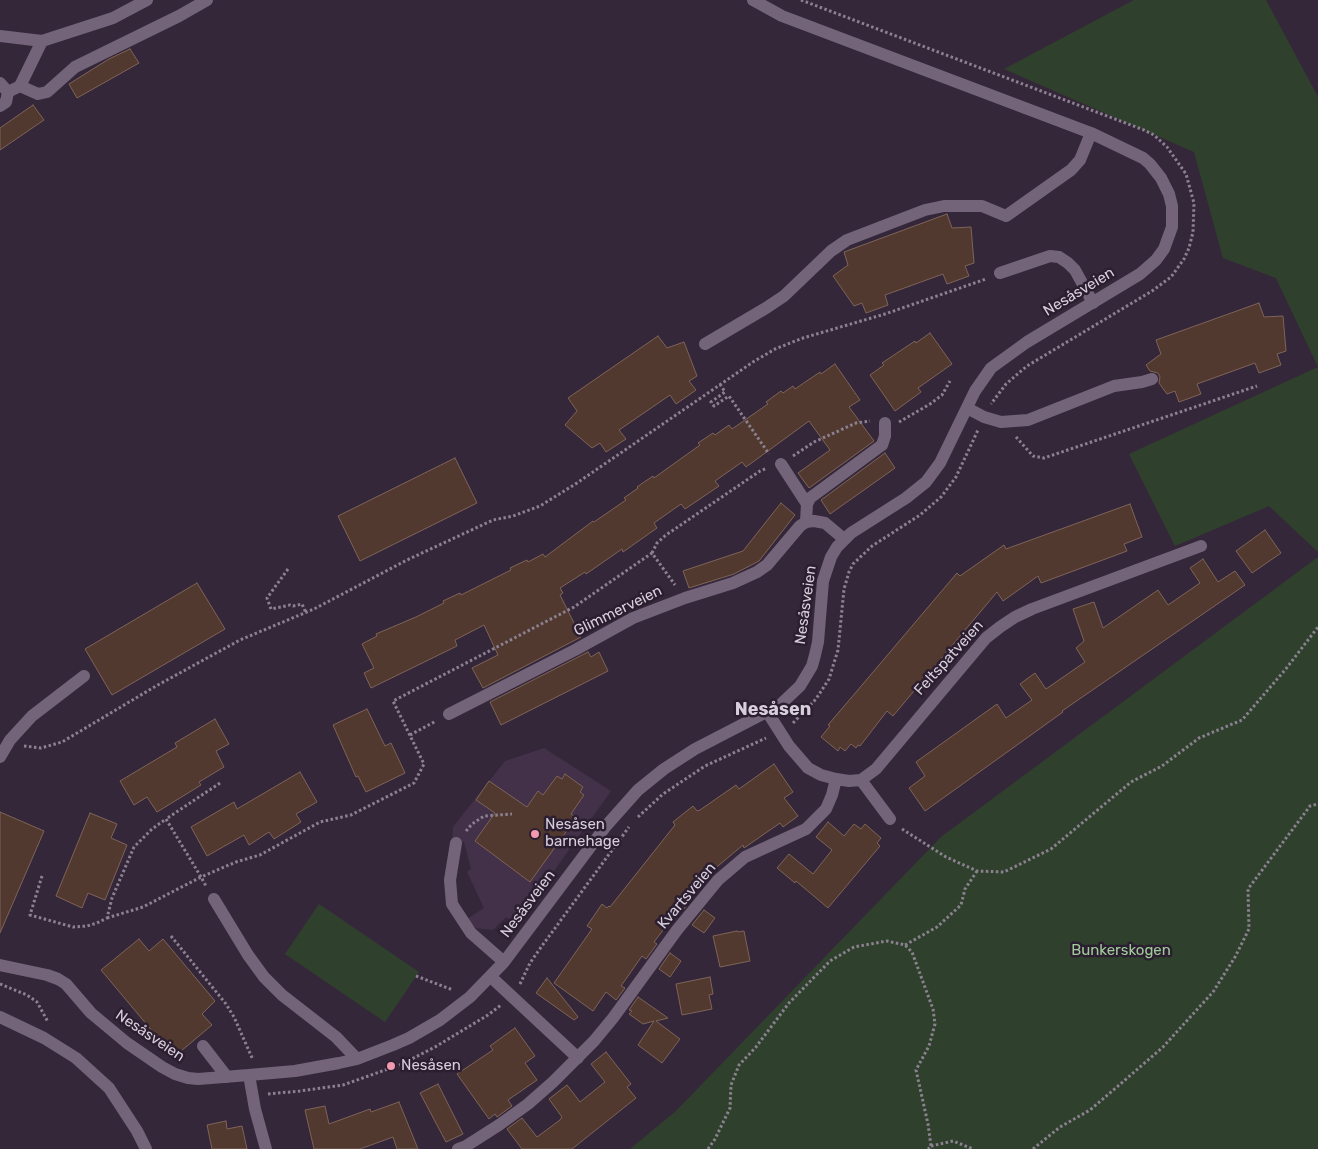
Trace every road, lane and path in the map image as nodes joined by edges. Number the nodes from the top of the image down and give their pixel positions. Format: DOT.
graph roads {
  1 [pos="147,0"];
  2 [pos="207,0"];
  3 [pos="753,0"];
  4 [pos="801,0"];
  5 [pos="0,36"];
  6 [pos="42,41"];
  7 [pos="9,87"];
  8 [pos="0,106"];
  9 [pos="1091,133"];
  10 [pos="1000,274"];
  11 [pos="1093,303"];
  12 [pos="705,344"];
  13 [pos="1152,379"];
  14 [pos="720,384"];
  15 [pos="1256,386"];
  16 [pos="967,408"];
  17 [pos="984,417"];
  18 [pos="1001,422"];
  19 [pos="885,423"];
  20 [pos="766,451"];
  21 [pos="781,464"];
  22 [pos="808,504"];
  23 [pos="806,522"];
  24 [pos="844,539"];
  25 [pos="1201,546"];
  26 [pos="288,568"];
  27 [pos="685,598"];
  28 [pos="306,613"];
  29 [pos="1318,627"];
  30 [pos="84,676"];
  31 [pos="768,713"];
  32 [pos="449,714"];
  33 [pos="779,732"];
  34 [pos="410,735"];
  35 [pos="10,740"];
  36 [pos="0,757"];
  37 [pos="836,779"];
  38 [pos="861,780"];
  39 [pos="220,783"];
  40 [pos="1318,804"];
  41 [pos="512,814"];
  42 [pos="166,819"];
  43 [pos="890,819"];
  44 [pos="456,843"];
  45 [pos="977,871"];
  46 [pos="42,876"];
  47 [pos="201,877"];
  48 [pos="214,899"];
  49 [pos="107,918"];
  50 [pos="171,936"];
  51 [pos="905,945"];
  52 [pos="504,962"];
  53 [pos="0,965"];
  54 [pos="416,976"];
  55 [pos="491,976"];
  56 [pos="0,984"];
  57 [pos="470,997"];
  58 [pos="0,1017"];
  59 [pos="44,1038"];
  60 [pos="203,1046"];
  61 [pos="357,1058"];
  62 [pos="578,1058"];
  63 [pos="254,1075"];
  64 [pos="227,1077"];
  65 [pos="464,1148"];
  66 [pos="929,1148"];
  67 [pos="146,1149"];
  68 [pos="266,1149"];
  69 [pos="708,1149"];
  70 [pos="973,1149"];
  71 [pos="1033,1149"];
  1 -- 6 [label="street"];
  2 -- 7 [label="street"];
  3 -- 9 [label="street, Nesåsveien"];
  4 -- 17 [label="path"];
  5 -- 6 [label="street"];
  6 -- 7 [label="street"];
  7 -- 8 [label="street"];
  9 -- 11 [label="street, Nesåsveien"];
  9 -- 12 [label="street"];
  10 -- 11 [label="street"];
  10 -- 14 [label="path"];
  11 -- 16 [label="street, Nesåsveien"];
  13 -- 18 [label="street"];
  14 -- 20 [label="path"];
  14 -- 28 [label="path"];
  15 -- 18 [label="path"];
  16 -- 17 [label="street"];
  16 -- 24 [label="street, Nesåsveien"];
  17 -- 18 [label="street"];
  17 -- 33 [label="path"];
  19 -- 22 [label="street"];
  21 -- 22 [label="street"];
  22 -- 23 [label="street"];
  23 -- 24 [label="street"];
  23 -- 27 [label="street, Glimmerveien"];
  24 -- 31 [label="street, Nesåsveien"];
  25 -- 38 [label="street, Feltspatveien"];
  26 -- 28 [label="path"];
  27 -- 32 [label="street, Glimmerveien"];
  27 -- 34 [label="path"];
  28 -- 35 [label="path"];
  29 -- 45 [label="path"];
  30 -- 35 [label="street"];
  31 -- 33 [label="street"];
  31 -- 52 [label="street, Nesåsveien"];
  32 -- 34 [label="path"];
  33 -- 37 [label="street"];
  34 -- 47 [label="path"];
  35 -- 36 [label="street"];
  37 -- 38 [label="street"];
  37 -- 62 [label="street, Kvartsveien"];
  38 -- 43 [label="street"];
  39 -- 42 [label="path"];
  40 -- 71 [label="path"];
  41 -- 44 [label="path"];
  42 -- 47 [label="path"];
  42 -- 49 [label="path"];
  43 -- 45 [label="path"];
  44 -- 52 [label="street"];
  45 -- 51 [label="path"];
  46 -- 49 [label="path"];
  47 -- 48 [label="path"];
  47 -- 49 [label="path"];
  48 -- 61 [label="street"];
  50 -- 63 [label="path"];
  51 -- 66 [label="path"];
  51 -- 69 [label="path"];
  52 -- 55 [label="street, Nesåsveien"];
  53 -- 64 [label="street, Nesåsveien"];
  54 -- 57 [label="path"];
  55 -- 57 [label="street, Nesåsveien"];
  55 -- 62 [label="street"];
  56 -- 59 [label="path"];
  57 -- 61 [label="street, Nesåsveien"];
  58 -- 59 [label="street"];
  59 -- 67 [label="street"];
  60 -- 64 [label="street"];
  61 -- 63 [label="street, Nesåsveien"];
  62 -- 65 [label="street, Kvartsveien"];
  63 -- 64 [label="street, Nesåsveien"];
  63 -- 68 [label="street"];
  66 -- 70 [label="path"];
}
